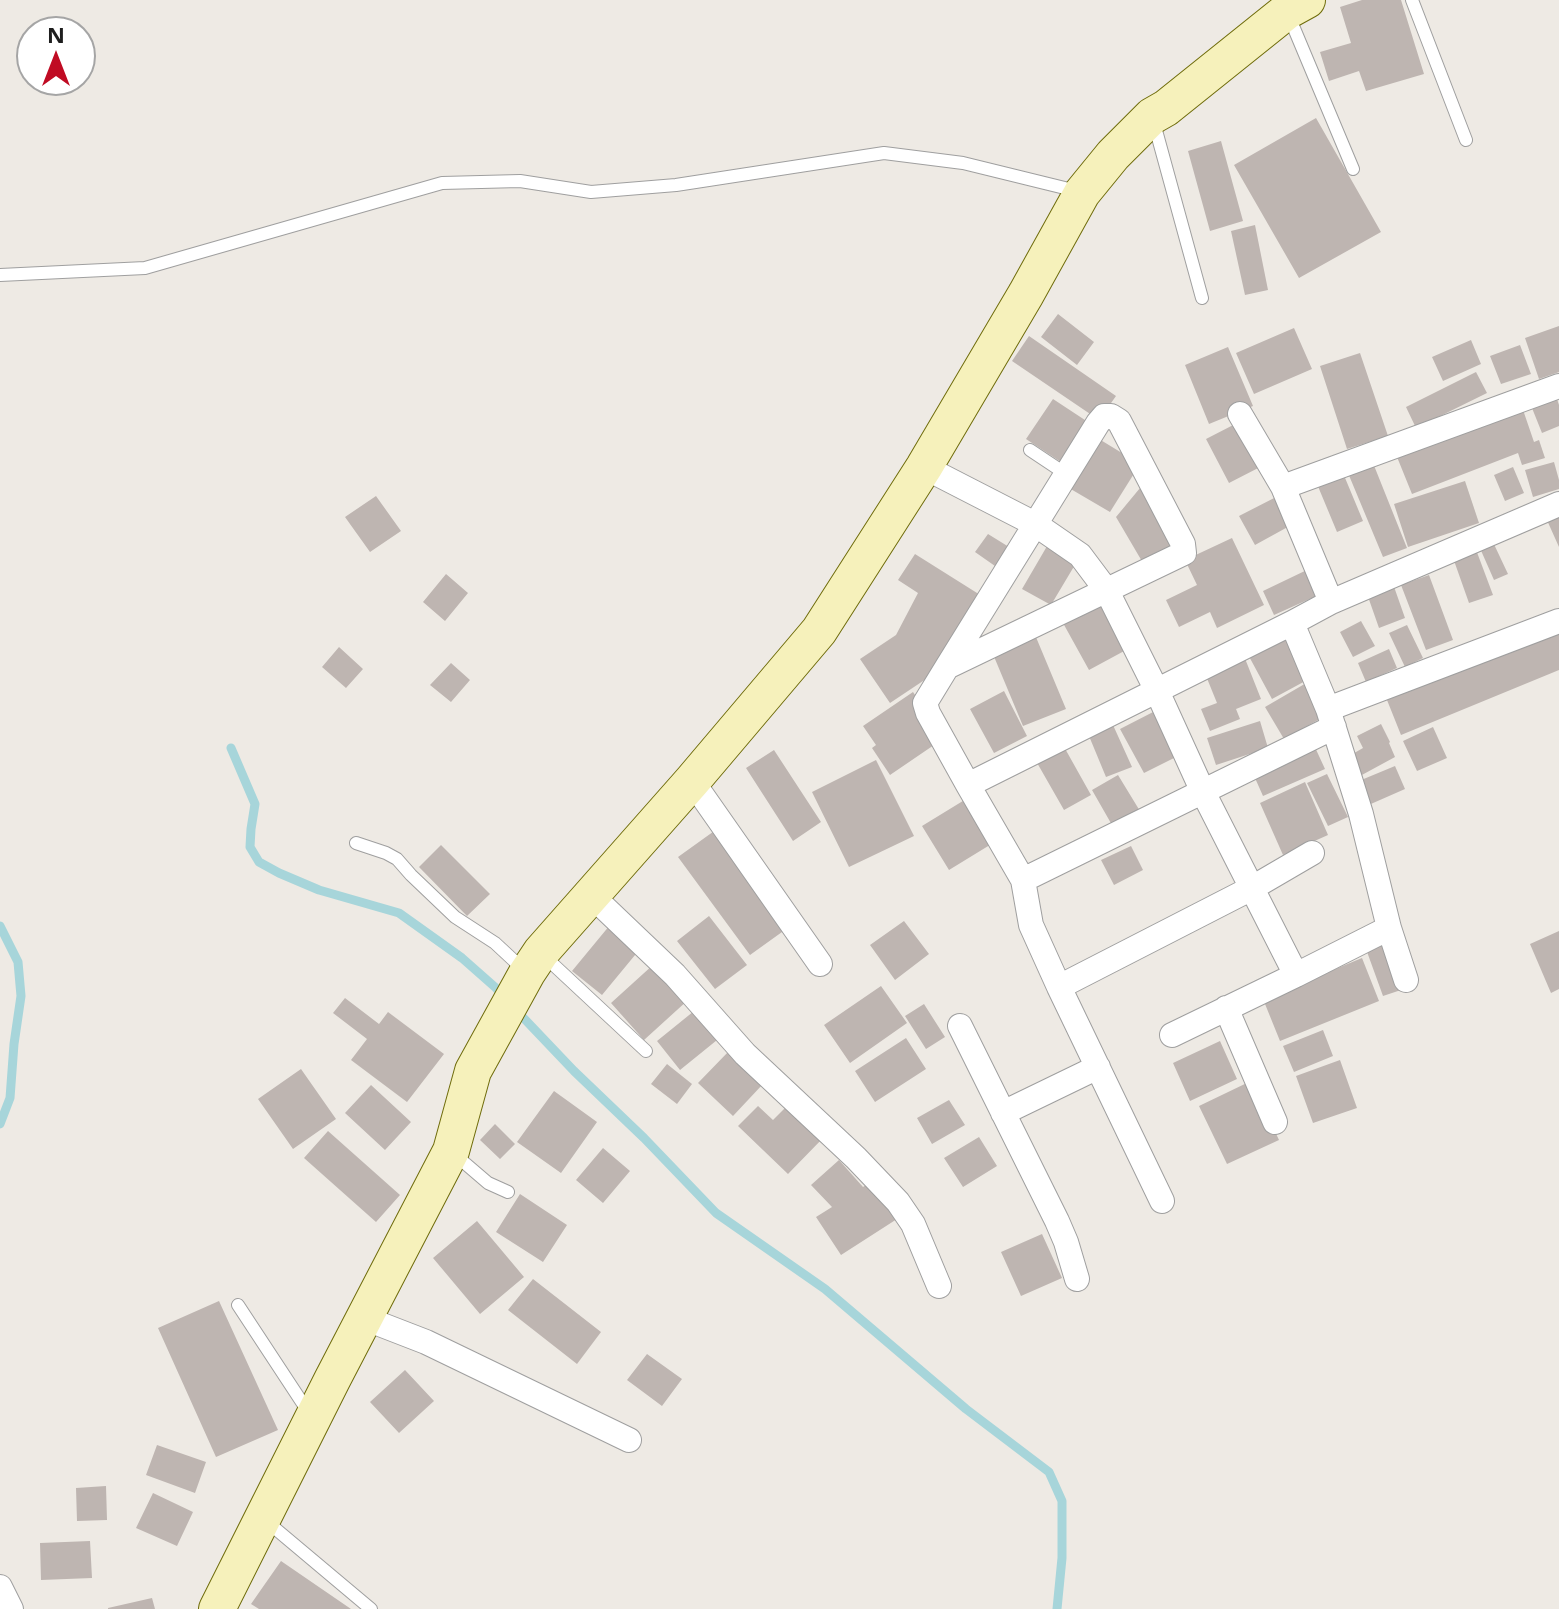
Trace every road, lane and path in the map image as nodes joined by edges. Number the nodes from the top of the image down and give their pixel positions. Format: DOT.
graph roads {
  1 [pos="1412,0"];
  2 [pos="1297,6"];
  3 [pos="1152,116"];
  4 [pos="1466,140"];
  5 [pos="1353,169"];
  6 [pos="1082,193"];
  7 [pos="0,275"];
  8 [pos="1202,298"];
  9 [pos="1559,386"];
  10 [pos="1240,414"];
  11 [pos="1030,450"];
  12 [pos="924,467"];
  13 [pos="1066,474"];
  14 [pos="1283,487"];
  15 [pos="1559,504"];
  16 [pos="1035,524"];
  17 [pos="1107,591"];
  18 [pos="1331,602"];
  19 [pos="1559,621"];
  20 [pos="1292,623"];
  21 [pos="947,667"];
  22 [pos="1157,691"];
  23 [pos="1331,718"];
  24 [pos="692,781"];
  25 [pos="968,785"];
  26 [pos="1203,792"];
  27 [pos="356,843"];
  28 [pos="1312,853"];
  29 [pos="1023,880"];
  30 [pos="1252,888"];
  31 [pos="590,894"];
  32 [pos="1389,928"];
  33 [pos="820,964"];
  34 [pos="1296,975"];
  35 [pos="1406,980"];
  36 [pos="522,984"];
  37 [pos="1059,987"];
  38 [pos="1226,1008"];
  39 [pos="960,1026"];
  40 [pos="1172,1035"];
  41 [pos="646,1051"];
  42 [pos="1098,1067"];
  43 [pos="1003,1113"];
  44 [pos="1275,1122"];
  45 [pos="451,1151"];
  46 [pos="508,1192"];
  47 [pos="1162,1201"];
  48 [pos="1077,1279"];
  49 [pos="939,1286"];
  50 [pos="238,1305"];
  51 [pos="364,1318"];
  52 [pos="312,1418"];
  53 [pos="629,1440"];
  54 [pos="262,1518"];
  55 [pos="0,1587"];
  56 [pos="11,1609"];
  57 [pos="217,1609"];
  58 [pos="371,1609"];
  1 -- 4 [label="lane"];
  2 -- 3 [label="street"];
  2 -- 5 [label="lane"];
  3 -- 6 [label="street"];
  3 -- 8 [label="lane"];
  6 -- 7 [label="lane"];
  6 -- 12 [label="street"];
  9 -- 14 [label="street"];
  10 -- 14 [label="street"];
  11 -- 13 [label="lane"];
  12 -- 16 [label="street"];
  12 -- 24 [label="street"];
  13 -- 16 [label="street"];
  13 -- 17 [label="street"];
  14 -- 18 [label="street"];
  15 -- 18 [label="street"];
  16 -- 17 [label="street"];
  16 -- 21 [label="street"];
  17 -- 21 [label="street"];
  17 -- 22 [label="street"];
  18 -- 20 [label="street"];
  19 -- 23 [label="street"];
  20 -- 22 [label="street"];
  20 -- 23 [label="street"];
  21 -- 25 [label="street"];
  22 -- 25 [label="street"];
  22 -- 26 [label="street"];
  23 -- 26 [label="street"];
  23 -- 32 [label="street"];
  24 -- 31 [label="street"];
  24 -- 33 [label="street"];
  25 -- 29 [label="street"];
  26 -- 29 [label="street"];
  26 -- 30 [label="street"];
  27 -- 36 [label="lane"];
  28 -- 30 [label="street"];
  29 -- 37 [label="street"];
  30 -- 34 [label="street"];
  30 -- 37 [label="street"];
  31 -- 36 [label="street"];
  31 -- 49 [label="street"];
  32 -- 34 [label="street"];
  32 -- 35 [label="street"];
  34 -- 38 [label="street"];
  36 -- 41 [label="lane"];
  36 -- 45 [label="street"];
  37 -- 42 [label="street"];
  38 -- 40 [label="street"];
  38 -- 44 [label="street"];
  39 -- 43 [label="street"];
  42 -- 43 [label="street"];
  42 -- 47 [label="street"];
  43 -- 48 [label="street"];
  45 -- 46 [label="lane"];
  45 -- 51 [label="street"];
  50 -- 52 [label="lane"];
  51 -- 52 [label="street"];
  51 -- 53 [label="street"];
  52 -- 54 [label="street"];
  54 -- 57 [label="street"];
  54 -- 58 [label="lane"];
  55 -- 56 [label="street"];
}
